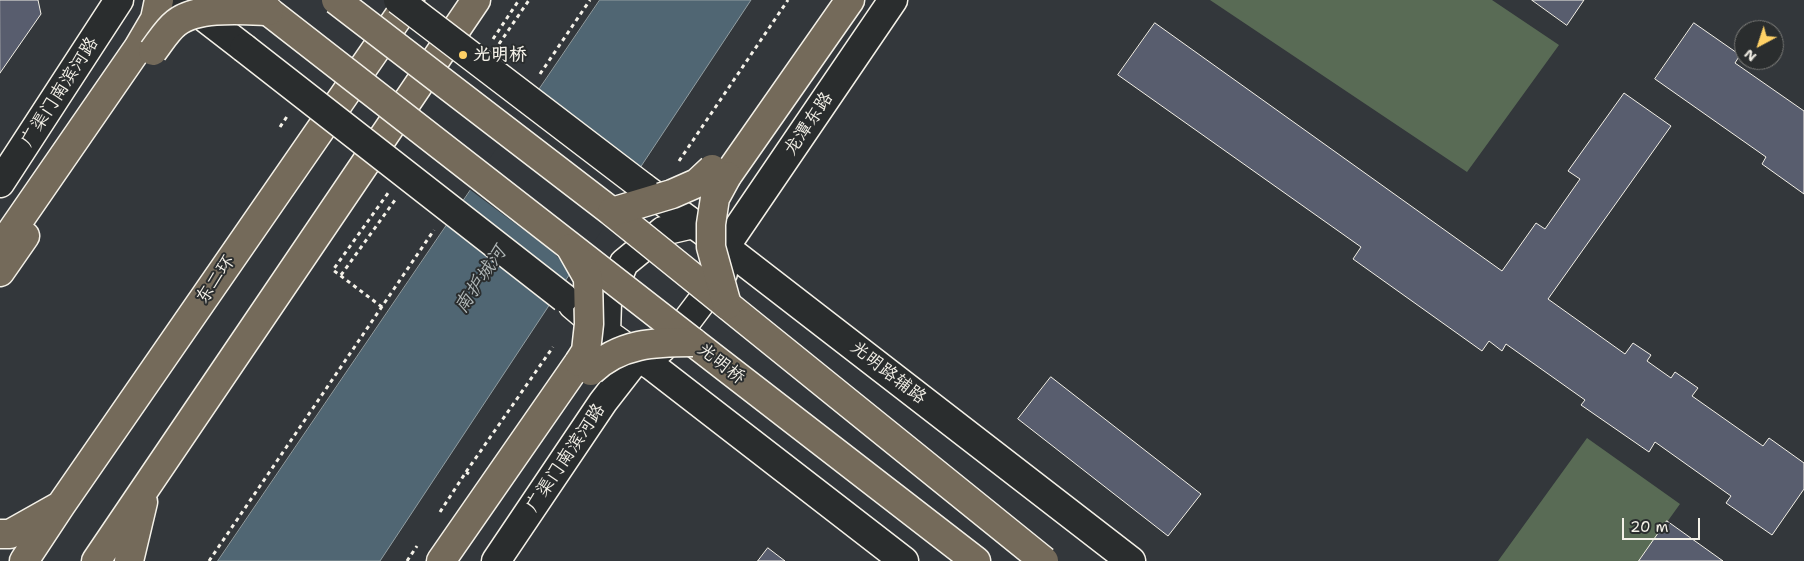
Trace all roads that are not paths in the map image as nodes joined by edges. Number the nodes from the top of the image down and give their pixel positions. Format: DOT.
graph roads {
  1 [pos="119,0"];
  2 [pos="159,0"];
  3 [pos="336,0"];
  4 [pos="398,0"];
  5 [pos="410,0"];
  6 [pos="476,0"];
  7 [pos="831,0"];
  8 [pos="850,0"];
  9 [pos="893,0"];
  10 [pos="196,5"];
  11 [pos="261,6"];
  12 [pos="148,46"];
  13 [pos="719,172"];
  14 [pos="0,183"];
  15 [pos="612,212"];
  16 [pos="692,224"];
  17 [pos="0,248"];
  18 [pos="572,248"];
  19 [pos="725,248"];
  20 [pos="0,272"];
  21 [pos="727,305"];
  22 [pos="606,333"];
  23 [pos="693,342"];
  24 [pos="638,357"];
  25 [pos="585,367"];
  26 [pos="148,484"];
  27 [pos="61,505"];
  28 [pos="0,534"];
  29 [pos="24,561"];
  30 [pos="96,561"];
  31 [pos="129,561"];
  32 [pos="441,561"];
  33 [pos="460,561"];
  34 [pos="496,561"];
  35 [pos="904,561"];
  36 [pos="976,561"];
  37 [pos="1044,561"];
  38 [pos="1131,561"];
  1 -- 14 [label="street, 广渠门南滨河路"];
  2 -- 12 [label="main road"];
  3 -- 15 [label="main road, bridge"];
  4 -- 16 [label="street, 光明路辅路, bridge"];
  5 -- 27 [label="main road, 东二环"];
  6 -- 26 [label="main road"];
  7 -- 13 [label="main road"];
  8 -- 13 [label="main road"];
  9 -- 19 [label="street, 龙潭东路"];
  10 -- 22 [label="street, bridge"];
  11 -- 12 [label="main road, bridge"];
  11 -- 18 [label="main road, 光明桥, bridge"];
  12 -- 17 [label="main road"];
  12 -- 20 [label="main road"];
  13 -- 15 [label="main road, bridge"];
  13 -- 21 [label="main road, bridge"];
  15 -- 21 [label="main road, bridge"];
  16 -- 19 [label="street, 光明路辅路"];
  16 -- 22 [label="street"];
  18 -- 23 [label="main road, 光明桥, bridge"];
  18 -- 25 [label="main road, bridge"];
  19 -- 24 [label="street"];
  19 -- 38 [label="street, 光明路辅路"];
  21 -- 37 [label="main road, bridge"];
  22 -- 24 [label="street"];
  23 -- 25 [label="main road, bridge"];
  23 -- 36 [label="main road, 光明桥"];
  24 -- 34 [label="street, 广渠门南滨河路"];
  24 -- 35 [label="street"];
  25 -- 32 [label="main road"];
  25 -- 33 [label="main road"];
  26 -- 30 [label="main road"];
  26 -- 31 [label="main road"];
  27 -- 28 [label="main road"];
  27 -- 29 [label="main road, 东二环"];
}
